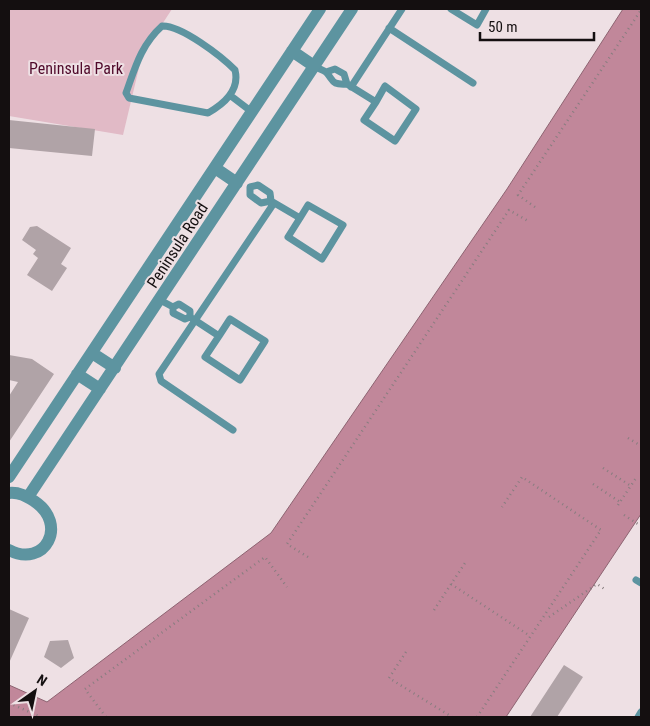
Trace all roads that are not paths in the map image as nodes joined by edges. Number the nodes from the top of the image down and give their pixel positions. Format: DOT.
graph roads {
  1 [pos="320,9"];
  2 [pos="352,9"];
  3 [pos="402,9"];
  4 [pos="451,9"];
  5 [pos="486,9"];
  6 [pos="389,28"];
  7 [pos="292,51"];
  8 [pos="314,66"];
  9 [pos="326,72"];
  10 [pos="473,83"];
  11 [pos="349,85"];
  12 [pos="230,96"];
  13 [pos="376,102"];
  14 [pos="252,112"];
  15 [pos="214,168"];
  16 [pos="238,181"];
  17 [pos="250,187"];
  18 [pos="272,202"];
  19 [pos="300,218"];
  20 [pos="160,300"];
  21 [pos="193,319"];
  22 [pos="218,336"];
  23 [pos="92,352"];
  24 [pos="115,368"];
  25 [pos="77,374"];
  26 [pos="100,389"];
  27 [pos="233,430"];
  28 [pos="9,477"];
  29 [pos="9,493"];
  30 [pos="28,497"];
  31 [pos="9,550"];
  32 [pos="641,712"];
  33 [pos="638,717"];
  1 -- 7 [label="street, Peninsula Road"];
  2 -- 8 [label="street, Peninsula Road"];
  3 -- 6 [label="lane"];
  4 -- 5 [label="lane"];
  6 -- 10 [label="lane"];
  6 -- 11 [label="lane"];
  7 -- 8 [label="street"];
  7 -- 14 [label="street, Peninsula Road"];
  8 -- 9 [label="lane"];
  8 -- 16 [label="street, Peninsula Road"];
  9 -- 11 [label="lane"];
  9 -- 11 [label="lane"];
  11 -- 13 [label="lane"];
  12 -- 12 [label="lane"];
  12 -- 14 [label="lane"];
  13 -- 13 [label="lane"];
  14 -- 15 [label="street, Peninsula Road"];
  15 -- 16 [label="street"];
  15 -- 23 [label="street, Peninsula Road"];
  16 -- 17 [label="lane"];
  16 -- 20 [label="street, Peninsula Road"];
  17 -- 18 [label="lane"];
  17 -- 18 [label="lane"];
  18 -- 19 [label="lane"];
  18 -- 21 [label="lane"];
  19 -- 19 [label="lane"];
  20 -- 21 [label="lane"];
  20 -- 24 [label="street, Peninsula Road"];
  21 -- 22 [label="lane"];
  21 -- 27 [label="lane"];
  22 -- 22 [label="lane"];
  23 -- 24 [label="street"];
  23 -- 25 [label="street, Peninsula Road"];
  24 -- 26 [label="street, Peninsula Road"];
  25 -- 26 [label="street"];
  25 -- 28 [label="street, Peninsula Road"];
  26 -- 30 [label="street, Peninsula Road"];
  29 -- 30 [label="street"];
  30 -- 31 [label="street"];
  32 -- 33 [label="lane"];
}
